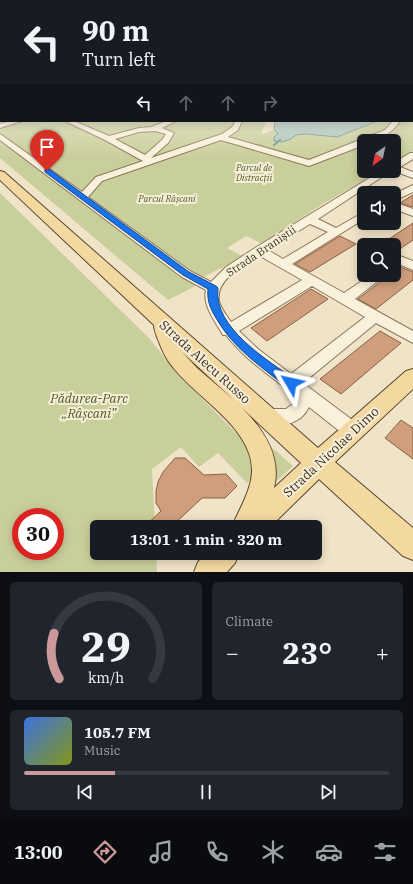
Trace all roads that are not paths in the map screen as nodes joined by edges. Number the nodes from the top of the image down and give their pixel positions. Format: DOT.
graph roads {
  1 [pos="15,122"];
  2 [pos="70,122"];
  3 [pos="170,122"];
  4 [pos="238,122"];
  5 [pos="396,122"];
  6 [pos="0,126"];
  7 [pos="152,129"];
  8 [pos="383,134"];
  9 [pos="0,136"];
  10 [pos="220,137"];
  11 [pos="108,138"];
  12 [pos="357,145"];
  13 [pos="413,155"];
  14 [pos="148,160"];
  15 [pos="401,163"];
  16 [pos="401,171"];
  17 [pos="0,174"];
  18 [pos="413,175"];
  19 [pos="378,178"];
  20 [pos="367,186"];
  21 [pos="413,188"];
  22 [pos="357,193"];
  23 [pos="401,194"];
  24 [pos="83,197"];
  25 [pos="401,208"];
  26 [pos="413,213"];
  27 [pos="310,219"];
  28 [pos="357,219"];
  29 [pos="336,232"];
  30 [pos="259,250"];
  31 [pos="412,258"];
  32 [pos="401,260"];
  33 [pos="283,264"];
  34 [pos="312,280"];
  35 [pos="369,282"];
  36 [pos="213,288"];
  37 [pos="345,299"];
  38 [pos="375,316"];
  39 [pos="158,319"];
  40 [pos="228,331"];
  41 [pos="413,338"];
  42 [pos="413,377"];
  43 [pos="291,383"];
  44 [pos="305,395"];
  45 [pos="265,416"];
  46 [pos="353,431"];
  47 [pos="318,462"];
  48 [pos="248,520"];
  49 [pos="257,520"];
  50 [pos="413,546"];
  51 [pos="219,560"];
  52 [pos="208,572"];
  1 -- 6 [label="street"];
  2 -- 11 [label="street"];
  3 -- 7 [label="street"];
  4 -- 10 [label="street"];
  5 -- 8 [label="street"];
  7 -- 11 [label="street"];
  7 -- 14 [label="street"];
  9 -- 24 [label="street"];
  10 -- 12 [label="street"];
  10 -- 14 [label="street"];
  11 -- 14 [label="street"];
  13 -- 15 [label="street"];
  14 -- 24 [label="street"];
  16 -- 18 [label="street"];
  17 -- 39 [label="main road, Strada Alecu Russo"];
  19 -- 20 [label="street, Strada Braniștii"];
  21 -- 23 [label="street"];
  22 -- 27 [label="street, Strada Braniștii"];
  24 -- 36 [label="street"];
  25 -- 26 [label="street"];
  27 -- 29 [label="street"];
  27 -- 30 [label="street, Strada Braniștii"];
  28 -- 29 [label="street"];
  29 -- 33 [label="street"];
  30 -- 33 [label="street"];
  30 -- 36 [label="street, Strada Braniștii"];
  31 -- 32 [label="street"];
  33 -- 34 [label="street"];
  34 -- 37 [label="street"];
  34 -- 40 [label="street"];
  35 -- 37 [label="street"];
  36 -- 40 [label="street"];
  37 -- 38 [label="street"];
  38 -- 41 [label="street"];
  38 -- 43 [label="street"];
  39 -- 45 [label="main road, Strada Alecu Russo"];
  39 -- 48 [label="main road"];
  40 -- 43 [label="street"];
  42 -- 46 [label="main road, Strada Nicolae Dimo"];
  43 -- 44 [label="street"];
  44 -- 45 [label="street"];
  44 -- 46 [label="street"];
  45 -- 47 [label="main road, Strada Alecu Russo"];
  46 -- 47 [label="main road, Strada Nicolae Dimo"];
  47 -- 49 [label="main road, Strada Nicolae Dimo"];
  47 -- 50 [label="main road, Strada Alecu Russo"];
  51 -- 52 [label="main road"];
}
